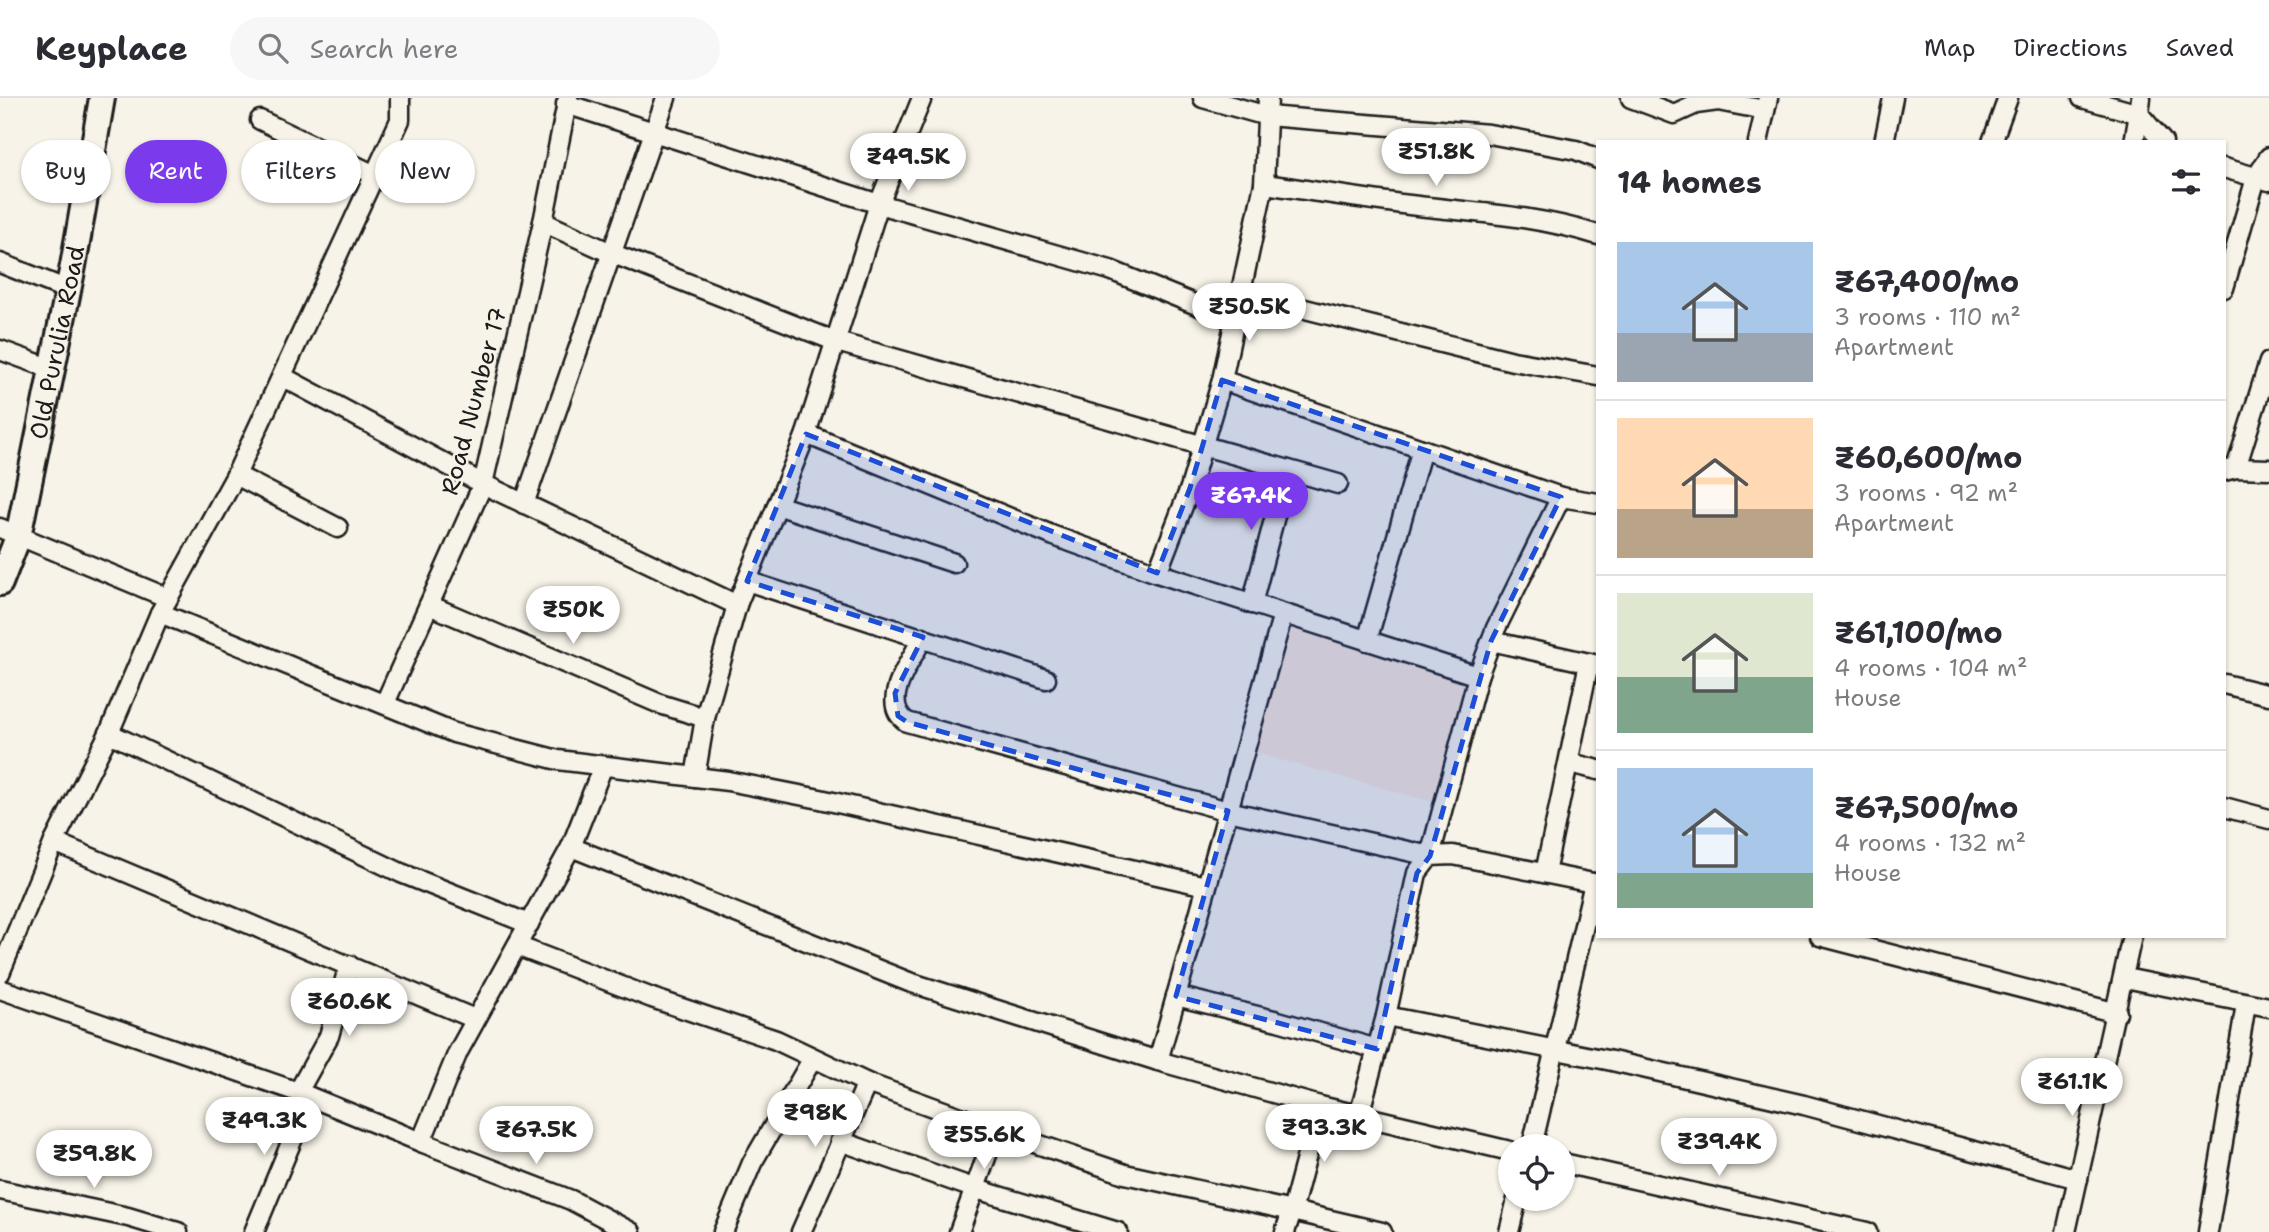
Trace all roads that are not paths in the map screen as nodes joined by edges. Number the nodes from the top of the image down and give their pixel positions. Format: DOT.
graph roads {
  1 [pos="102,98"];
  2 [pos="400,98"];
  3 [pos="666,98"];
  4 [pos="922,98"];
  5 [pos="1203,98"];
  6 [pos="1268,98"];
  7 [pos="1631,98"];
  8 [pos="1893,98"];
  9 [pos="2008,98"];
  10 [pos="2082,98"];
  11 [pos="567,101"];
  12 [pos="1766,104"];
  13 [pos="2140,106"];
  14 [pos="1268,116"];
  15 [pos="260,120"];
  16 [pos="653,134"];
  17 [pos="391,140"];
  18 [pos="1758,140"];
  19 [pos="1884,140"];
  20 [pos="1993,140"];
  21 [pos="2134,140"];
  22 [pos="2162,140"];
  23 [pos="2269,157"];
  24 [pos="1596,158"];
  25 [pos="2226,170"];
  26 [pos="375,175"];
  27 [pos="2262,179"];
  28 [pos="1264,184"];
  29 [pos="879,204"];
  30 [pos="543,222"];
  31 [pos="1596,234"];
  32 [pos="611,253"];
  33 [pos="0,263"];
  34 [pos="2226,282"];
  35 [pos="68,290"];
  36 [pos="1241,293"];
  37 [pos="1234,320"];
  38 [pos="837,342"];
  39 [pos="0,350"];
  40 [pos="2269,362"];
  41 [pos="52,369"];
  42 [pos="1596,376"];
  43 [pos="283,377"];
  44 [pos="1222,380"];
  45 [pos="2262,410"];
  46 [pos="806,434"];
  47 [pos="1204,446"];
  48 [pos="1422,449"];
  49 [pos="2269,469"];
  50 [pos="1287,470"];
  51 [pos="2230,470"];
  52 [pos="236,475"];
  53 [pos="483,484"];
  54 [pos="1338,484"];
  55 [pos="1561,497"];
  56 [pos="1596,503"];
  57 [pos="524,504"];
  58 [pos="777,505"];
  59 [pos="338,527"];
  60 [pos="9,533"];
  61 [pos="954,563"];
  62 [pos="1157,573"];
  63 [pos="747,581"];
  64 [pos="0,583"];
  65 [pos="1252,604"];
  66 [pos="429,605"];
  67 [pos="737,605"];
  68 [pos="164,606"];
  69 [pos="1283,614"];
  70 [pos="923,638"];
  71 [pos="1367,641"];
  72 [pos="1492,641"];
  73 [pos="1594,664"];
  74 [pos="1478,676"];
  75 [pos="1046,679"];
  76 [pos="2226,684"];
  77 [pos="2269,695"];
  78 [pos="385,703"];
  79 [pos="705,718"];
  80 [pos="109,733"];
  81 [pos="1570,763"];
  82 [pos="603,766"];
  83 [pos="1596,770"];
  84 [pos="695,777"];
  85 [pos="2226,808"];
  86 [pos="1228,811"];
  87 [pos="2269,819"];
  88 [pos="54,842"];
  89 [pos="571,847"];
  90 [pos="1430,856"];
  91 [pos="1545,873"];
  92 [pos="1596,884"];
  93 [pos="1206,886"];
  94 [pos="530,925"];
  95 [pos="1828,938"];
  96 [pos="2132,938"];
  97 [pos="517,946"];
  98 [pos="349,965"];
  99 [pos="0,973"];
  100 [pos="2125,978"];
  101 [pos="0,989"];
  102 [pos="1176,996"];
  103 [pos="2246,1004"];
  104 [pos="2269,1007"];
  105 [pos="2117,1013"];
  106 [pos="1386,1016"];
  107 [pos="475,1019"];
  108 [pos="1377,1049"];
  109 [pos="1554,1049"];
  110 [pos="813,1058"];
  111 [pos="1158,1061"];
  112 [pos="867,1083"];
  113 [pos="304,1094"];
  114 [pos="1320,1107"];
  115 [pos="1359,1115"];
  116 [pos="996,1130"];
  117 [pos="1535,1134"];
  118 [pos="840,1140"];
  119 [pos="421,1142"];
  120 [pos="1498,1148"];
  121 [pos="1575,1166"];
  122 [pos="2078,1179"];
  123 [pos="976,1189"];
  124 [pos="0,1190"];
  125 [pos="1514,1211"];
  126 [pos="1292,1212"];
  127 [pos="178,1232"];
  128 [pos="254,1232"];
  129 [pos="631,1232"];
  130 [pos="723,1232"];
  131 [pos="801,1232"];
  132 [pos="958,1232"];
  133 [pos="1118,1232"];
  134 [pos="1285,1232"];
  135 [pos="1382,1232"];
  136 [pos="1509,1232"];
  137 [pos="1867,1232"];
  138 [pos="2066,1232"];
  139 [pos="2208,1232"];
  1 -- 35 [label="main road, Old Purulia Road"];
  2 -- 17 [label="street"];
  3 -- 16 [label="street"];
  4 -- 29 [label="street"];
  5 -- 14 [label="street"];
  6 -- 14 [label="street"];
  7 -- 12 [label="street"];
  8 -- 19 [label="street"];
  9 -- 20 [label="street"];
  10 -- 13 [label="street"];
  11 -- 16 [label="street"];
  11 -- 30 [label="street, Road Number 17"];
  12 -- 18 [label="street"];
  13 -- 21 [label="street"];
  13 -- 22 [label="street"];
  14 -- 24 [label="street"];
  14 -- 28 [label="street"];
  15 -- 26 [label="street"];
  16 -- 29 [label="street"];
  16 -- 32 [label="street"];
  23 -- 27 [label="street"];
  25 -- 27 [label="street"];
  26 -- 43 [label="street"];
  27 -- 34 [label="street"];
  28 -- 31 [label="street"];
  28 -- 36 [label="street"];
  29 -- 37 [label="street"];
  29 -- 38 [label="street"];
  30 -- 32 [label="street"];
  30 -- 53 [label="street, Road Number 17"];
  32 -- 38 [label="street"];
  32 -- 57 [label="street"];
  33 -- 35 [label="street"];
  35 -- 41 [label="main road, Old Purulia Road"];
  36 -- 37 [label="street"];
  36 -- 42 [label="street"];
  37 -- 44 [label="street"];
  38 -- 46 [label="street"];
  38 -- 47 [label="street"];
  39 -- 41 [label="street"];
  40 -- 45 [label="street"];
  41 -- 60 [label="main road, Old Purulia Road"];
  43 -- 52 [label="street"];
  43 -- 53 [label="street"];
  44 -- 47 [label="street"];
  44 -- 48 [label="street"];
  45 -- 51 [label="street"];
  46 -- 58 [label="street"];
  46 -- 62 [label="street"];
  47 -- 50 [label="street"];
  47 -- 62 [label="street"];
  48 -- 55 [label="street"];
  48 -- 71 [label="street"];
  49 -- 51 [label="street"];
  50 -- 54 [label="street"];
  50 -- 65 [label="street"];
  52 -- 59 [label="street"];
  52 -- 68 [label="street"];
  53 -- 57 [label="street"];
  53 -- 66 [label="street, Road Number 17"];
  55 -- 56 [label="street"];
  55 -- 72 [label="street"];
  57 -- 67 [label="street"];
  58 -- 61 [label="street"];
  58 -- 63 [label="street"];
  60 -- 64 [label="main road, Old Purulia Road"];
  60 -- 68 [label="street"];
  62 -- 65 [label="street"];
  63 -- 67 [label="street"];
  63 -- 70 [label="street"];
  65 -- 69 [label="street"];
  66 -- 78 [label="street, Road Number 17"];
  66 -- 79 [label="street"];
  67 -- 79 [label="street"];
  68 -- 78 [label="street"];
  68 -- 80 [label="street"];
  69 -- 71 [label="street"];
  69 -- 86 [label="street"];
  70 -- 75 [label="street"];
  70 -- 86 [label="street"];
  71 -- 74 [label="street"];
  72 -- 73 [label="street"];
  72 -- 74 [label="street"];
  73 -- 81 [label="street"];
  74 -- 90 [label="street"];
  76 -- 77 [label="street"];
  78 -- 82 [label="street"];
  79 -- 84 [label="street"];
  80 -- 88 [label="street"];
  80 -- 94 [label="street"];
  81 -- 83 [label="street"];
  81 -- 91 [label="street"];
  82 -- 84 [label="street"];
  82 -- 89 [label="street"];
  84 -- 93 [label="street"];
  85 -- 87 [label="street"];
  86 -- 90 [label="street"];
  86 -- 93 [label="street"];
  88 -- 98 [label="street"];
  88 -- 99 [label="street"];
  89 -- 94 [label="street"];
  89 -- 111 [label="street"];
  90 -- 91 [label="street"];
  90 -- 106 [label="street"];
  91 -- 92 [label="street"];
  92 -- 109 [label="street"];
  93 -- 102 [label="street"];
  94 -- 97 [label="street"];
  95 -- 105 [label="street"];
  96 -- 100 [label="street"];
  97 -- 107 [label="street"];
  97 -- 110 [label="street"];
  98 -- 107 [label="street"];
  98 -- 113 [label="street"];
  100 -- 103 [label="street"];
  100 -- 105 [label="street"];
  101 -- 113 [label="street"];
  102 -- 108 [label="street"];
  102 -- 111 [label="street"];
  103 -- 104 [label="street"];
  103 -- 139 [label="street"];
  105 -- 122 [label="street"];
  106 -- 108 [label="street"];
  106 -- 109 [label="street"];
  107 -- 119 [label="street"];
  108 -- 115 [label="street"];
  109 -- 117 [label="street"];
  109 -- 122 [label="street"];
  110 -- 112 [label="street"];
  110 -- 130 [label="street"];
  111 -- 114 [label="street"];
  112 -- 116 [label="street"];
  112 -- 118 [label="street"];
  113 -- 119 [label="street"];
  113 -- 128 [label="street"];
  114 -- 115 [label="street"];
  114 -- 126 [label="street"];
  115 -- 120 [label="street"];
  116 -- 123 [label="street"];
  116 -- 126 [label="street"];
  118 -- 123 [label="street"];
  118 -- 131 [label="street"];
  119 -- 129 [label="street"];
  121 -- 137 [label="street"];
  122 -- 138 [label="street"];
  123 -- 132 [label="street"];
  123 -- 133 [label="street"];
  124 -- 127 [label="street"];
  125 -- 136 [label="street"];
  126 -- 134 [label="street"];
  126 -- 135 [label="street"];
}
